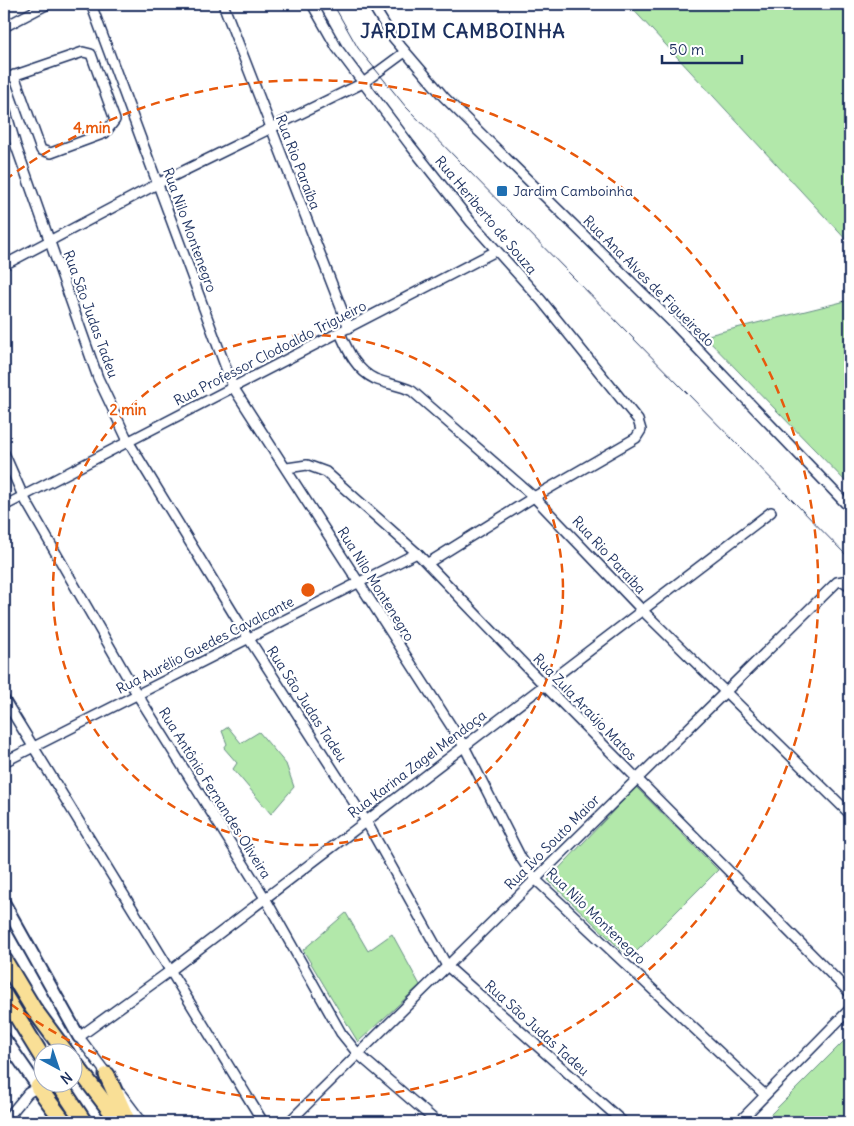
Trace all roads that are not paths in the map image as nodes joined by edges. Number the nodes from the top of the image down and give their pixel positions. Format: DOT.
graph roads {
  1 [pos="48,4"];
  2 [pos="91,4"];
  3 [pos="223,4"];
  4 [pos="312,4"];
  5 [pos="372,4"];
  6 [pos="4,27"];
  7 [pos="405,52"];
  8 [pos="14,75"];
  9 [pos="4,79"];
  10 [pos="363,83"];
  11 [pos="4,104"];
  12 [pos="270,130"];
  13 [pos="159,183"];
  14 [pos="50,242"];
  15 [pos="496,251"];
  16 [pos="4,265"];
  17 [pos="349,328"];
  18 [pos="340,333"];
  19 [pos="233,387"];
  20 [pos="128,441"];
  21 [pos="4,453"];
  22 [pos="287,468"];
  23 [pos="23,496"];
  24 [pos="534,497"];
  25 [pos="4,506"];
  26 [pos="850,508"];
  27 [pos="771,512"];
  28 [pos="418,553"];
  29 [pos="428,563"];
  30 [pos="359,584"];
  31 [pos="850,586"];
  32 [pos="642,610"];
  33 [pos="249,639"];
  34 [pos="544,685"];
  35 [pos="724,693"];
  36 [pos="137,694"];
  37 [pos="4,699"];
  38 [pos="464,746"];
  39 [pos="32,749"];
  40 [pos="4,762"];
  41 [pos="636,778"];
  42 [pos="850,814"];
  43 [pos="366,821"];
  44 [pos="535,879"];
  45 [pos="265,898"];
  46 [pos="4,903"];
  47 [pos="4,960"];
  48 [pos="447,966"];
  49 [pos="170,971"];
  50 [pos="850,993"];
  51 [pos="4,995"];
  52 [pos="850,1008"];
  53 [pos="79,1037"];
  54 [pos="4,1038"];
  55 [pos="34,1044"];
  56 [pos="60,1044"];
  57 [pos="358,1054"];
  58 [pos="82,1073"];
  59 [pos="107,1075"];
  60 [pos="32,1078"];
  61 [pos="32,1091"];
  62 [pos="43,1094"];
  63 [pos="66,1094"];
  64 [pos="765,1095"];
  65 [pos="4,1122"];
  66 [pos="64,1122"];
  67 [pos="84,1122"];
  68 [pos="119,1122"];
  69 [pos="128,1122"];
  70 [pos="142,1122"];
  71 [pos="264,1122"];
  72 [pos="289,1122"];
  73 [pos="437,1122"];
  74 [pos="623,1122"];
  75 [pos="739,1122"];
  1 -- 6 [label="street"];
  2 -- 13 [label="street, Rua Nilo Montenegro"];
  3 -- 12 [label="street, Rua Rio Paraíba"];
  4 -- 10 [label="street, Rua Heriberto de Souza"];
  5 -- 7 [label="street, Rua Ana Alves de Figueiredo"];
  7 -- 10 [label="street"];
  7 -- 26 [label="street, Rua Ana Alves de Figueiredo"];
  8 -- 8 [label="street"];
  8 -- 9 [label="street"];
  10 -- 12 [label="street"];
  10 -- 15 [label="street, Rua Heriberto de Souza"];
  11 -- 14 [label="street, Rua São Judas Tadeu"];
  12 -- 13 [label="street"];
  12 -- 17 [label="street, Rua Rio Paraíba"];
  13 -- 14 [label="street"];
  13 -- 19 [label="street, Rua Nilo Montenegro"];
  14 -- 16 [label="street"];
  14 -- 20 [label="street, Rua São Judas Tadeu"];
  15 -- 17 [label="street, Rua Professor Clodoaldo Trigueiro"];
  15 -- 24 [label="street, Rua Heriberto de Souza"];
  17 -- 18 [label="street, Rua Professor Clodoaldo Trigueiro"];
  18 -- 19 [label="street, Rua Professor Clodoaldo Trigueiro"];
  18 -- 24 [label="street, Rua Rio Paraíba"];
  19 -- 20 [label="street, Rua Professor Clodoaldo Trigueiro"];
  19 -- 22 [label="street, Rua Nilo Montenegro"];
  20 -- 23 [label="street, Rua Professor Clodoaldo Trigueiro"];
  20 -- 33 [label="street, Rua São Judas Tadeu"];
  21 -- 23 [label="street, Rua Antônio Fernandes Oliveira"];
  22 -- 28 [label="street, Rua Zula Araújo Matos"];
  22 -- 30 [label="street, Rua Nilo Montenegro"];
  23 -- 25 [label="street, Rua Professor Clodoaldo Trigueiro"];
  23 -- 36 [label="street, Rua Antônio Fernandes Oliveira"];
  24 -- 29 [label="street"];
  24 -- 32 [label="street, Rua Rio Paraíba"];
  27 -- 32 [label="street, Rua Karina Zagel Mendoça"];
  28 -- 29 [label="street, Rua Zula Araújo Matos"];
  28 -- 30 [label="street, Rua Aurélio Guedes Cavalcante"];
  29 -- 34 [label="street, Rua Zula Araújo Matos"];
  30 -- 33 [label="street, Rua Aurélio Guedes Cavalcante"];
  30 -- 38 [label="street, Rua Nilo Montenegro"];
  31 -- 35 [label="street, Rua Ivo Souto Maior"];
  32 -- 34 [label="street, Rua Karina Zagel Mendoça"];
  32 -- 35 [label="street, Rua Rio Paraíba"];
  33 -- 36 [label="street, Rua Aurélio Guedes Cavalcante"];
  33 -- 43 [label="street, Rua São Judas Tadeu"];
  34 -- 38 [label="street, Rua Karina Zagel Mendoça"];
  34 -- 41 [label="street, Rua Zula Araújo Matos"];
  35 -- 41 [label="street, Rua Ivo Souto Maior"];
  35 -- 42 [label="street, Rua Rio Paraíba"];
  36 -- 39 [label="street, Rua Aurélio Guedes Cavalcante"];
  36 -- 45 [label="street, Rua Antônio Fernandes Oliveira"];
  37 -- 39 [label="street"];
  38 -- 43 [label="street, Rua Karina Zagel Mendoça"];
  38 -- 44 [label="street, Rua Nilo Montenegro"];
  39 -- 40 [label="street, Rua Aurélio Guedes Cavalcante"];
  39 -- 49 [label="street"];
  41 -- 44 [label="street, Rua Ivo Souto Maior"];
  41 -- 50 [label="street, Rua Zula Araújo Matos"];
  43 -- 45 [label="street, Rua Karina Zagel Mendoça"];
  43 -- 48 [label="street, Rua São Judas Tadeu"];
  44 -- 48 [label="street, Rua Ivo Souto Maior"];
  44 -- 64 [label="street, Rua Nilo Montenegro"];
  45 -- 49 [label="street, Rua Karina Zagel Mendoça"];
  45 -- 57 [label="street, Rua Antônio Fernandes Oliveira"];
  46 -- 53 [label="street"];
  47 -- 56 [label="highway"];
  48 -- 57 [label="street, Rua Ivo Souto Maior"];
  48 -- 74 [label="street, Rua São Judas Tadeu"];
  49 -- 53 [label="street, Rua Karina Zagel Mendoça"];
  49 -- 71 [label="street"];
  51 -- 55 [label="highway"];
  52 -- 64 [label="street"];
  53 -- 59 [label="street"];
  54 -- 60 [label="street"];
  57 -- 72 [label="street, Rua Ivo Souto Maior"];
  57 -- 73 [label="street, Rua Antônio Fernandes Oliveira"];
  58 -- 68 [label="highway"];
  59 -- 69 [label="highway"];
  59 -- 70 [label="street"];
  61 -- 65 [label="street"];
  62 -- 66 [label="highway"];
  63 -- 67 [label="highway"];
  64 -- 75 [label="street"];
}
